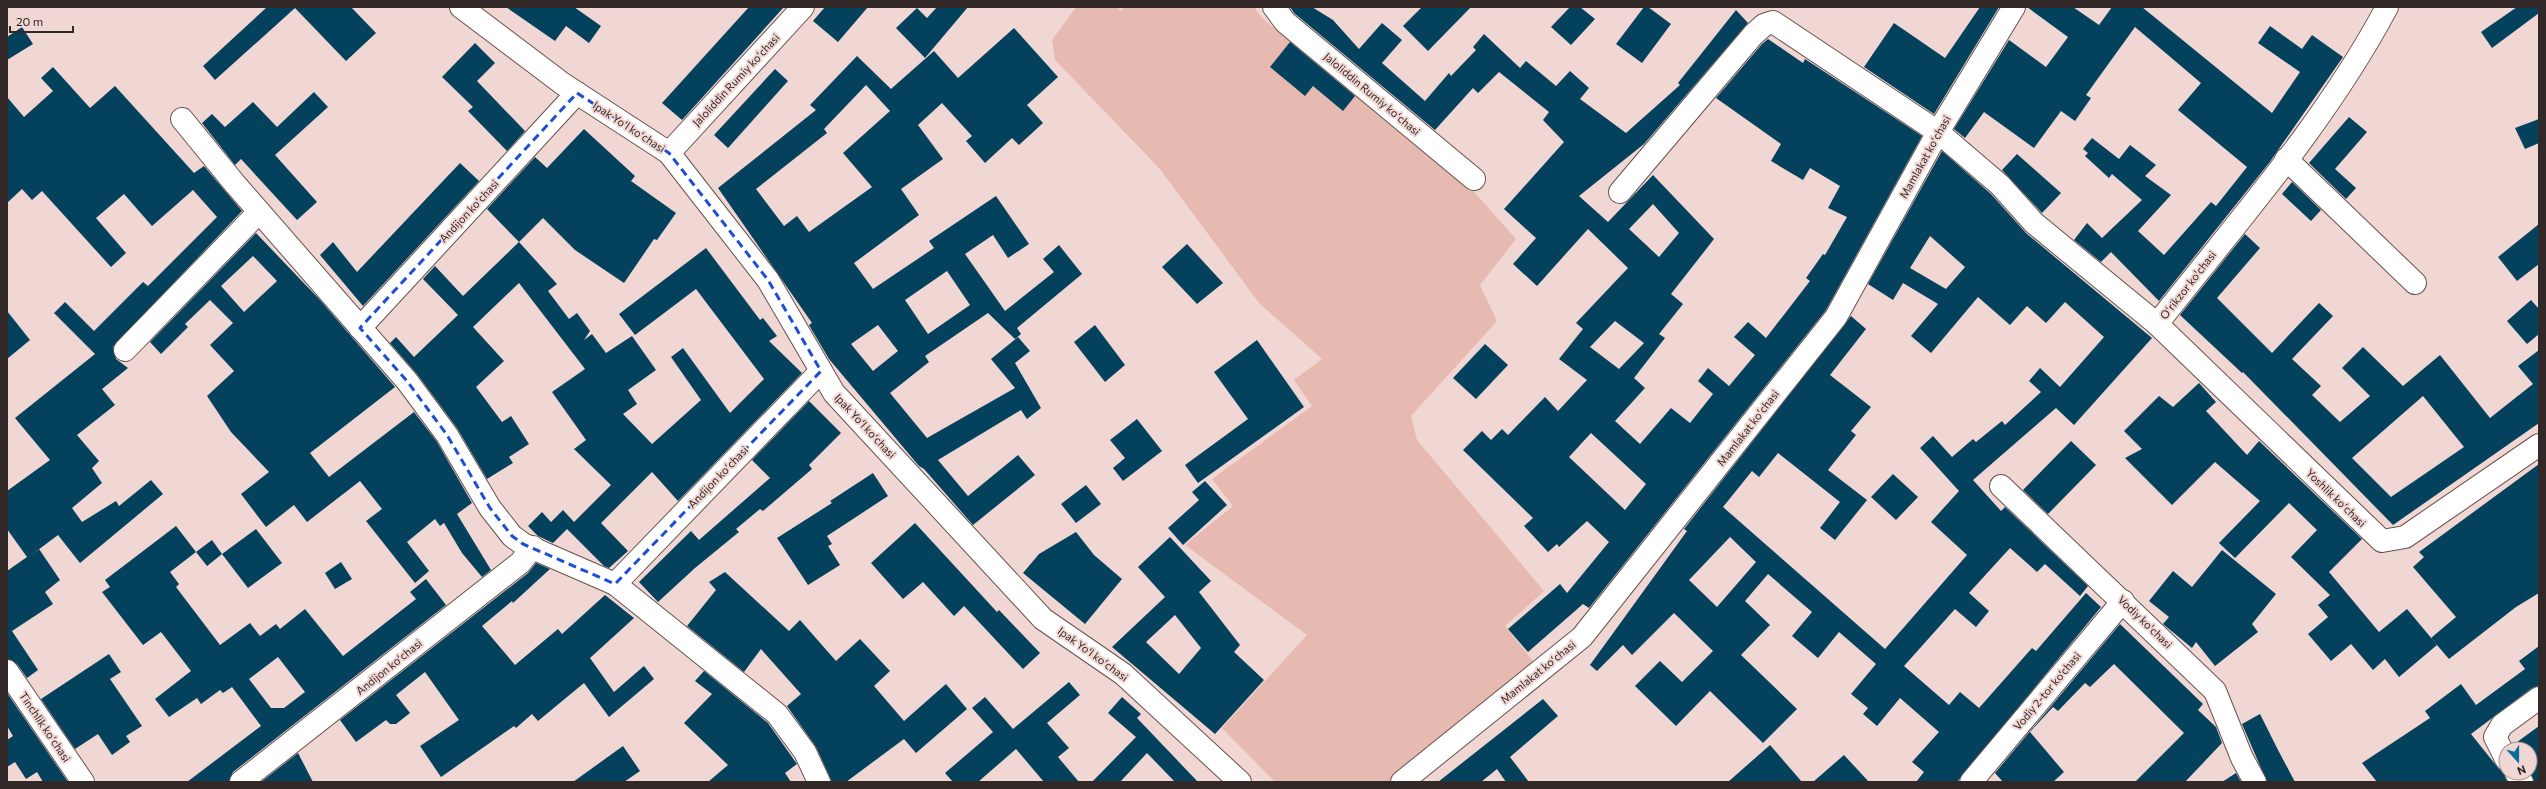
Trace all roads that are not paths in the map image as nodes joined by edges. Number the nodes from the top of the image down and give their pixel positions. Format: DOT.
graph roads {
  1 [pos="461,7"];
  2 [pos="803,7"];
  3 [pos="1274,7"];
  4 [pos="2014,7"];
  5 [pos="2386,7"];
  6 [pos="577,94"];
  7 [pos="182,119"];
  8 [pos="1938,132"];
  9 [pos="669,153"];
  10 [pos="2286,159"];
  11 [pos="1474,179"];
  12 [pos="1620,192"];
  13 [pos="259,212"];
  14 [pos="2415,283"];
  15 [pos="2157,324"];
  16 [pos="360,328"];
  17 [pos="125,350"];
  18 [pos="821,371"];
  19 [pos="2539,445"];
  20 [pos="2001,486"];
  21 [pos="533,547"];
  22 [pos="615,584"];
  23 [pos="2123,601"];
  24 [pos="7,671"];
  25 [pos="2539,698"];
  26 [pos="2498,744"];
  27 [pos="83,782"];
  28 [pos="241,782"];
  29 [pos="819,782"];
  30 [pos="1240,782"];
  31 [pos="1402,782"];
  32 [pos="1971,782"];
  33 [pos="2255,782"];
  1 -- 6 [label="street, Ipak Yoʻl koʻchasi"];
  2 -- 9 [label="street, Jaloliddin Rumiy koʻchasi"];
  3 -- 11 [label="street, Jaloliddin Rumiy koʻchasi"];
  4 -- 8 [label="street, Mamlakat koʻchasi"];
  5 -- 10 [label="street, Oʻrikzor ko'chasi"];
  6 -- 9 [label="street, Ipak Yoʻl koʻchasi"];
  6 -- 16 [label="street, Andijon koʻchasi"];
  7 -- 13 [label="street"];
  8 -- 12 [label="street, Oʻrikzor ko'chasi"];
  8 -- 15 [label="street, Oʻrikzor ko'chasi"];
  8 -- 31 [label="street, Mamlakat koʻchasi"];
  9 -- 18 [label="street, Ipak Yoʻl koʻchasi"];
  10 -- 14 [label="street"];
  10 -- 15 [label="street, Oʻrikzor ko'chasi"];
  13 -- 16 [label="street"];
  13 -- 17 [label="street"];
  15 -- 19 [label="street, Yoshlik koʻchasi"];
  16 -- 21 [label="street"];
  18 -- 22 [label="street, Andijon koʻchasi"];
  18 -- 30 [label="street, Ipak Yoʻl koʻchasi"];
  20 -- 23 [label="street, Vodiy ko'chasi"];
  21 -- 22 [label="street"];
  21 -- 28 [label="street, Andijon koʻchasi"];
  22 -- 29 [label="street"];
  23 -- 32 [label="street, Vodiy 2-tor ko‘chasi"];
  23 -- 33 [label="street, Vodiy ko'chasi"];
  24 -- 27 [label="street, Tinchlik koʻchasi"];
  25 -- 26 [label="street"];
}
